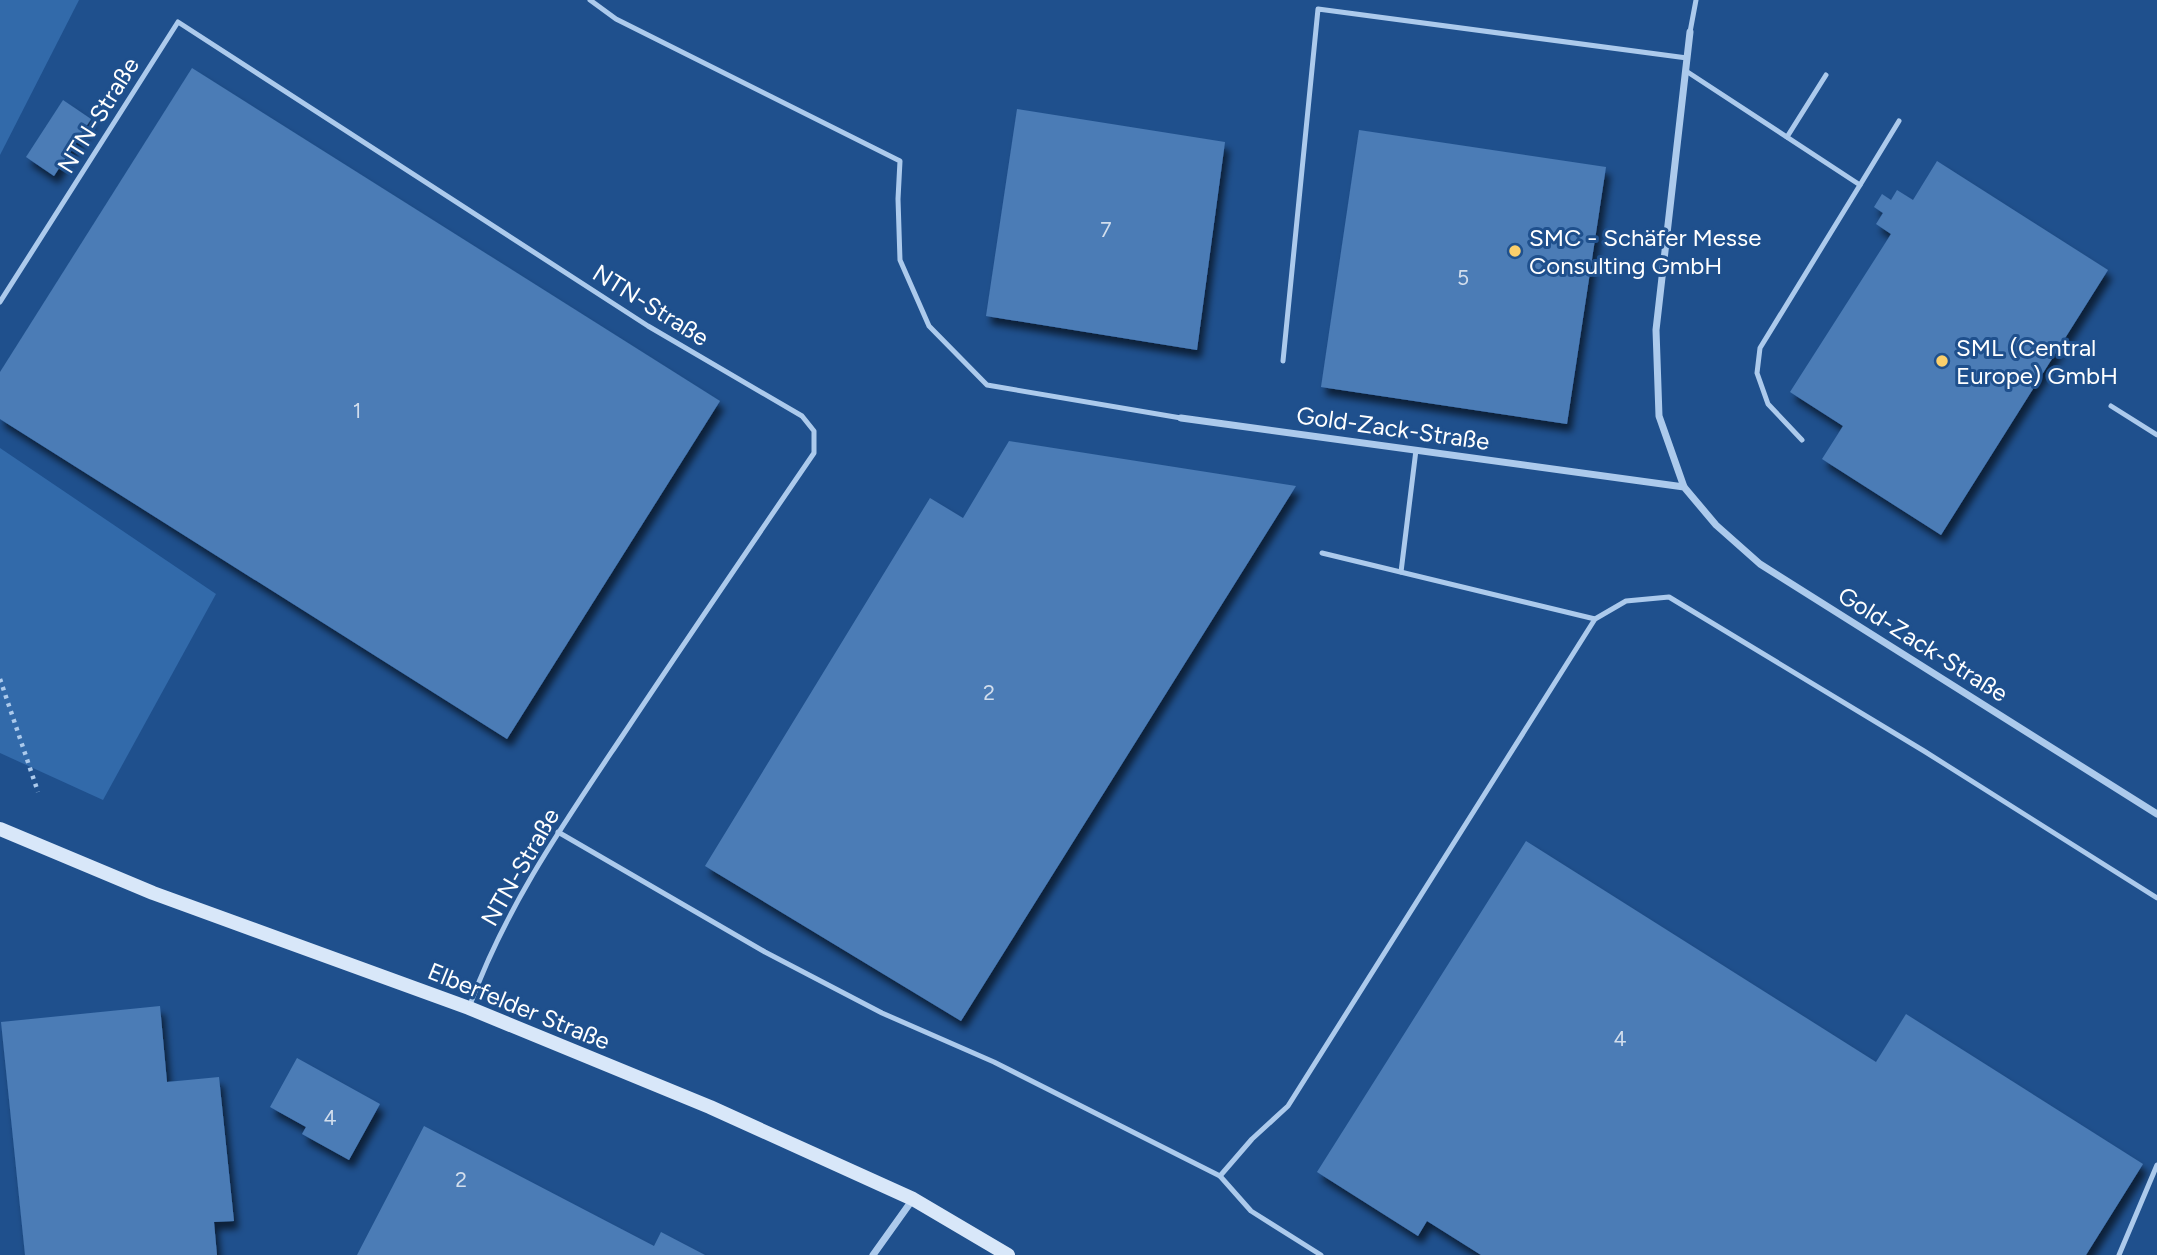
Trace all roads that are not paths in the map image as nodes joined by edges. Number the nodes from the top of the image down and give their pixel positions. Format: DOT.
graph roads {
  1 [pos="590,0"];
  2 [pos="1696,0"];
  3 [pos="1690,32"];
  4 [pos="1687,58"];
  5 [pos="1686,71"];
  6 [pos="1826,75"];
  7 [pos="1899,121"];
  8 [pos="1787,137"];
  9 [pos="1860,185"];
  10 [pos="0,302"];
  11 [pos="1283,361"];
  12 [pos="2111,406"];
  13 [pos="1181,418"];
  14 [pos="2157,435"];
  15 [pos="1802,440"];
  16 [pos="1416,450"];
  17 [pos="1684,487"];
  18 [pos="1322,553"];
  19 [pos="1401,572"];
  20 [pos="1595,619"];
  21 [pos="2157,814"];
  22 [pos="0,829"];
  23 [pos="558,832"];
  24 [pos="2157,898"];
  25 [pos="469,1008"];
  26 [pos="2157,1166"];
  27 [pos="1220,1176"];
  28 [pos="913,1199"];
  29 [pos="873,1255"];
  30 [pos="1008,1255"];
  31 [pos="1321,1255"];
  32 [pos="2119,1255"];
  1 -- 13 [label="lane"];
  2 -- 3 [label="lane"];
  3 -- 4 [label="street, Gold-Zack-Straße"];
  4 -- 5 [label="street, Gold-Zack-Straße"];
  4 -- 11 [label="lane"];
  5 -- 8 [label="lane"];
  5 -- 17 [label="street, Gold-Zack-Straße"];
  6 -- 8 [label="lane"];
  7 -- 9 [label="lane"];
  8 -- 9 [label="lane"];
  9 -- 15 [label="lane"];
  10 -- 23 [label="lane, NTN-Straße"];
  12 -- 14 [label="lane"];
  13 -- 16 [label="street, Gold-Zack-Straße"];
  16 -- 17 [label="street, Gold-Zack-Straße"];
  16 -- 19 [label="lane"];
  17 -- 21 [label="street, Gold-Zack-Straße"];
  18 -- 19 [label="lane"];
  19 -- 20 [label="lane"];
  20 -- 24 [label="lane"];
  20 -- 27 [label="lane"];
  22 -- 25 [label="street, Elberfelder Straße"];
  23 -- 25 [label="lane, NTN-Straße"];
  23 -- 27 [label="lane"];
  25 -- 28 [label="street, Elberfelder Straße"];
  26 -- 32 [label="lane"];
  27 -- 31 [label="lane"];
  28 -- 29 [label="street"];
  28 -- 30 [label="street, Elberfelder Straße"];
}
